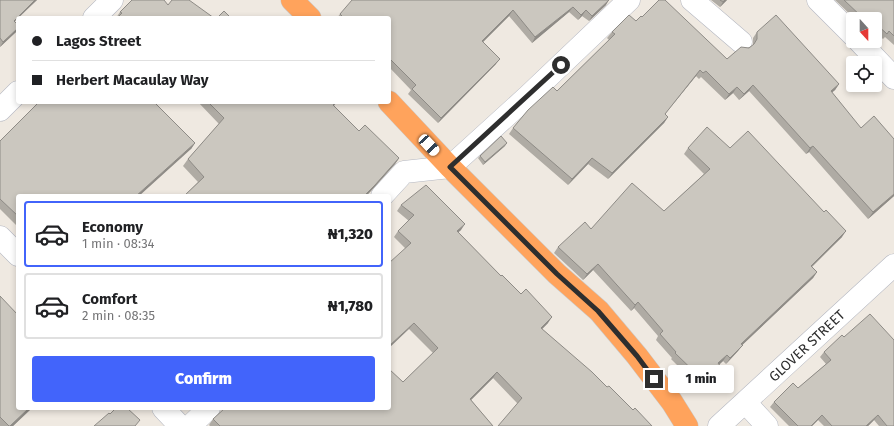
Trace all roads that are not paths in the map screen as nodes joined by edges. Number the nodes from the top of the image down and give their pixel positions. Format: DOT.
graph roads {
  1 [pos="112,0"];
  2 [pos="292,0"];
  3 [pos="628,0"];
  4 [pos="692,0"];
  5 [pos="818,0"];
  6 [pos="96,16"];
  7 [pos="308,16"];
  8 [pos="846,28"];
  9 [pos="741,42"];
  10 [pos="866,48"];
  11 [pos="894,78"];
  12 [pos="16,94"];
  13 [pos="391,104"];
  14 [pos="0,110"];
  15 [pos="450,167"];
  16 [pos="384,194"];
  17 [pos="0,237"];
  18 [pos="16,253"];
  19 [pos="892,271"];
  20 [pos="746,403"];
  21 [pos="165,410"];
  22 [pos="207,410"];
  23 [pos="180,426"];
  24 [pos="190,426"];
  25 [pos="687,426"];
  26 [pos="719,426"];
  27 [pos="767,426"];
  1 -- 6 [label="street"];
  2 -- 7 [label="highway"];
  3 -- 15 [label="street"];
  4 -- 9 [label="street"];
  5 -- 8 [label="street"];
  10 -- 11 [label="street"];
  12 -- 14 [label="street"];
  13 -- 15 [label="highway"];
  15 -- 16 [label="street"];
  15 -- 25 [label="highway"];
  17 -- 18 [label="street"];
  19 -- 20 [label="street, GLOVER STREET"];
  20 -- 26 [label="street, GLOVER STREET"];
  20 -- 27 [label="street"];
  21 -- 23 [label="street"];
  22 -- 24 [label="street"];
}
